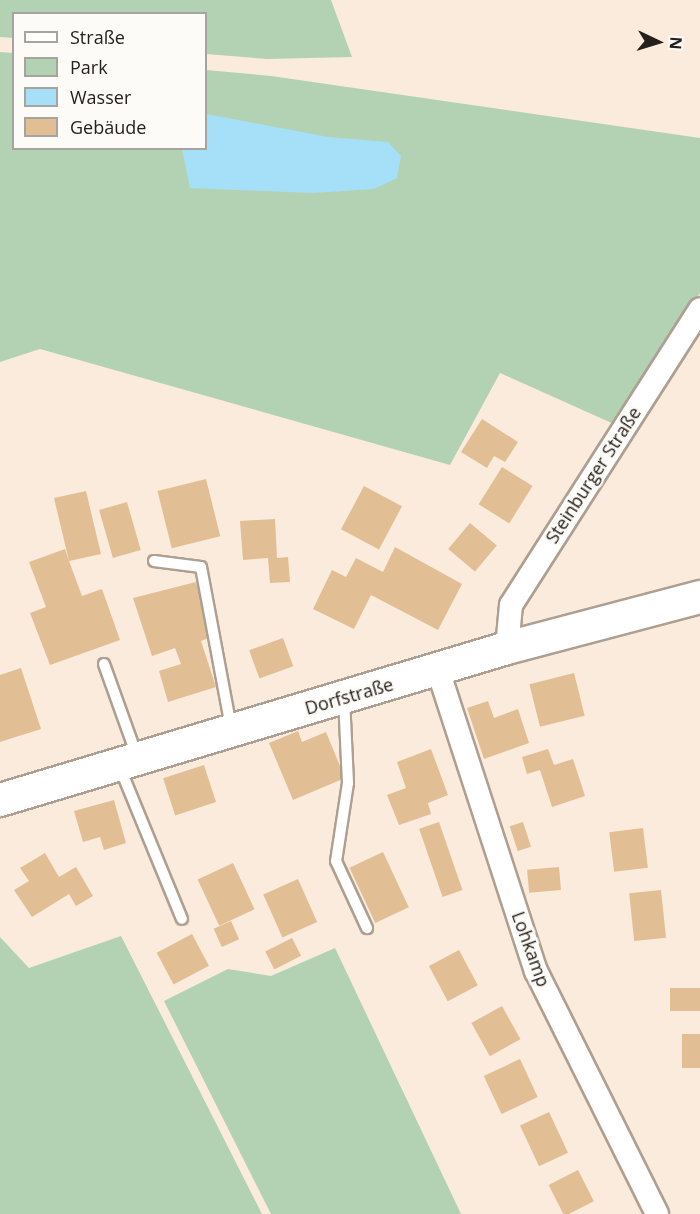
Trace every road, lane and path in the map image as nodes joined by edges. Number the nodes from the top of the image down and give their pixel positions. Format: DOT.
graph roads {
  1 [pos="700,309"];
  2 [pos="154,561"];
  3 [pos="700,597"];
  4 [pos="507,648"];
  5 [pos="104,664"];
  6 [pos="438,670"];
  7 [pos="344,698"];
  8 [pos="231,731"];
  9 [pos="128,762"];
  10 [pos="0,800"];
  11 [pos="182,919"];
  12 [pos="367,928"];
  13 [pos="657,1214"];
  1 -- 4 [label="street, Steinburger Straße"];
  2 -- 8 [label="lane"];
  3 -- 4 [label="street, Dorfstraße"];
  4 -- 6 [label="street, Dorfstraße"];
  5 -- 9 [label="lane"];
  6 -- 7 [label="street, Dorfstraße"];
  6 -- 13 [label="street, Lohkamp"];
  7 -- 8 [label="street, Dorfstraße"];
  7 -- 12 [label="lane"];
  8 -- 9 [label="street, Dorfstraße"];
  9 -- 10 [label="street, Dorfstraße"];
  9 -- 11 [label="lane"];
}
